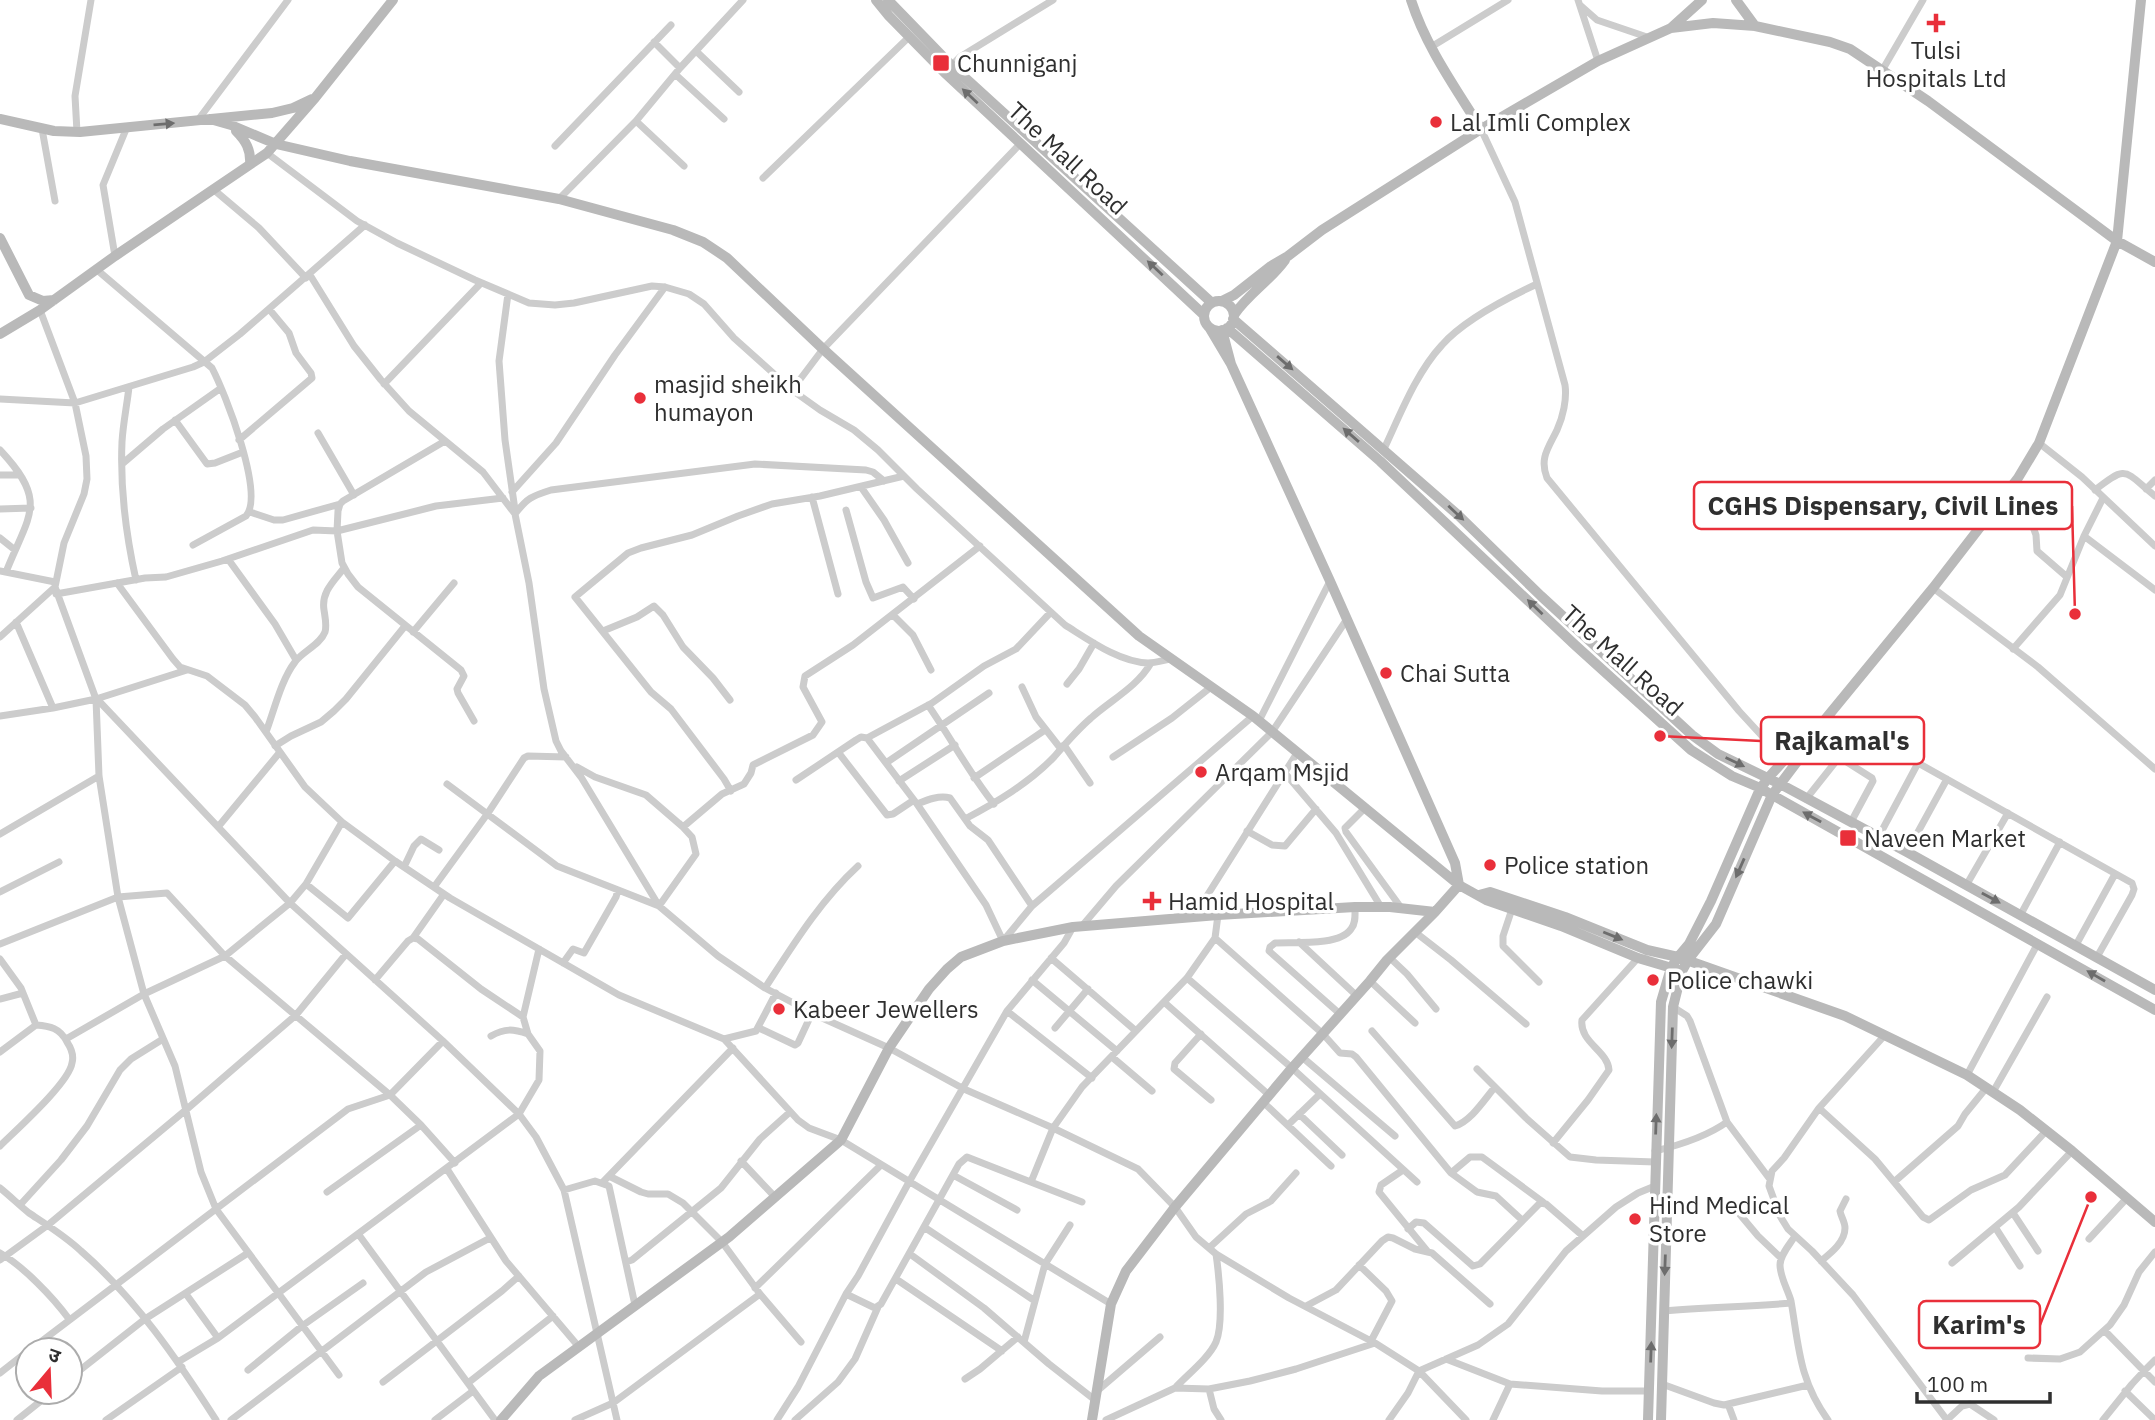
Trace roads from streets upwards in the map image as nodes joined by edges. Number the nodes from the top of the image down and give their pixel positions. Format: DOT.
graph roads {
  1 [pos="91,0"];
  2 [pos="288,0"];
  3 [pos="393,0"];
  4 [pos="743,0"];
  5 [pos="876,0"];
  6 [pos="888,0"];
  7 [pos="1054,0"];
  8 [pos="1411,0"];
  9 [pos="1507,0"];
  10 [pos="1702,0"];
  11 [pos="1736,0"];
  12 [pos="1923,0"];
  13 [pos="2140,0"];
  14 [pos="1579,3"];
  15 [pos="671,24"];
  16 [pos="1755,26"];
  17 [pos="1671,28"];
  18 [pos="909,37"];
  19 [pos="1647,37"];
  20 [pos="654,42"];
  21 [pos="1431,47"];
  22 [pos="696,51"];
  23 [pos="1598,61"];
  24 [pos="948,69"];
  25 [pos="1884,69"];
  26 [pos="678,71"];
  27 [pos="739,92"];
  28 [pos="315,97"];
  29 [pos="0,119"];
  30 [pos="210,119"];
  31 [pos="724,119"];
  32 [pos="198,120"];
  33 [pos="636,121"];
  34 [pos="231,125"];
  35 [pos="127,127"];
  36 [pos="42,129"];
  37 [pos="1481,129"];
  38 [pos="76,132"];
  39 [pos="1021,143"];
  40 [pos="276,144"];
  41 [pos="555,146"];
  42 [pos="267,153"];
  43 [pos="250,164"];
  44 [pos="684,166"];
  45 [pos="763,178"];
  46 [pos="213,189"];
  47 [pos="559,199"];
  48 [pos="55,201"];
  49 [pos="366,225"];
  50 [pos="0,238"];
  51 [pos="2117,241"];
  52 [pos="115,256"];
  53 [pos="1288,256"];
  54 [pos="2155,262"];
  55 [pos="96,269"];
  56 [pos="308,276"];
  57 [pos="481,283"];
  58 [pos="1536,284"];
  59 [pos="665,287"];
  60 [pos="29,295"];
  61 [pos="508,295"];
  62 [pos="54,300"];
  63 [pos="1217,302"];
  64 [pos="270,309"];
  65 [pos="40,310"];
  66 [pos="1204,315"];
  67 [pos="1234,317"];
  68 [pos="24,320"];
  69 [pos="1209,327"];
  70 [pos="1225,329"];
  71 [pos="0,334"];
  72 [pos="823,349"];
  73 [pos="204,362"];
  74 [pos="1231,364"];
  75 [pos="384,384"];
  76 [pos="129,387"];
  77 [pos="221,388"];
  78 [pos="792,390"];
  79 [pos="0,400"];
  80 [pos="75,403"];
  81 [pos="176,420"];
  82 [pos="318,433"];
  83 [pos="239,440"];
  84 [pos="445,440"];
  85 [pos="2039,443"];
  86 [pos="1378,448"];
  87 [pos="0,450"];
  88 [pos="243,452"];
  89 [pos="122,464"];
  90 [pos="0,475"];
  91 [pos="20,475"];
  92 [pos="904,476"];
  93 [pos="2155,480"];
  94 [pos="884,481"];
  95 [pos="861,487"];
  96 [pos="2146,489"];
  97 [pos="2095,490"];
  98 [pos="512,492"];
  99 [pos="354,495"];
  100 [pos="2155,496"];
  101 [pos="812,497"];
  102 [pos="503,498"];
  103 [pos="2103,498"];
  104 [pos="2001,501"];
  105 [pos="340,504"];
  106 [pos="31,508"];
  107 [pos="0,509"];
  108 [pos="846,510"];
  109 [pos="250,512"];
  110 [pos="515,514"];
  111 [pos="1473,529"];
  112 [pos="337,531"];
  113 [pos="2084,536"];
  114 [pos="0,538"];
  115 [pos="1464,539"];
  116 [pos="192,545"];
  117 [pos="981,546"];
  118 [pos="2155,546"];
  119 [pos="15,550"];
  120 [pos="228,559"];
  121 [pos="908,563"];
  122 [pos="344,568"];
  123 [pos="3,571"];
  124 [pos="2067,577"];
  125 [pos="136,580"];
  126 [pos="1330,581"];
  127 [pos="117,583"];
  128 [pos="454,583"];
  129 [pos="55,587"];
  130 [pos="1933,588"];
  131 [pos="2155,590"];
  132 [pos="838,594"];
  133 [pos="914,599"];
  134 [pos="1050,613"];
  135 [pos="893,615"];
  136 [pos="1347,619"];
  137 [pos="16,622"];
  138 [pos="405,626"];
  139 [pos="603,631"];
  140 [pos="413,632"];
  141 [pos="0,637"];
  142 [pos="1094,643"];
  143 [pos="2013,649"];
  144 [pos="1171,659"];
  145 [pos="296,660"];
  146 [pos="1151,663"];
  147 [pos="187,670"];
  148 [pos="931,670"];
  149 [pos="1068,684"];
  150 [pos="1022,687"];
  151 [pos="1211,687"];
  152 [pos="1642,689"];
  153 [pos="989,693"];
  154 [pos="96,698"];
  155 [pos="1633,698"];
  156 [pos="730,700"];
  157 [pos="928,705"];
  158 [pos="52,708"];
  159 [pos="0,716"];
  160 [pos="1256,719"];
  161 [pos="1826,719"];
  162 [pos="474,721"];
  163 [pos="942,725"];
  164 [pos="1045,730"];
  165 [pos="266,732"];
  166 [pos="1272,732"];
  167 [pos="867,738"];
  168 [pos="955,745"];
  169 [pos="1062,747"];
  170 [pos="278,749"];
  171 [pos="838,752"];
  172 [pos="1297,753"];
  173 [pos="566,757"];
  174 [pos="1113,757"];
  175 [pos="1784,760"];
  176 [pos="886,763"];
  177 [pos="1918,763"];
  178 [pos="573,765"];
  179 [pos="2155,769"];
  180 [pos="1284,772"];
  181 [pos="99,776"];
  182 [pos="974,778"];
  183 [pos="1768,778"];
  184 [pos="1947,779"];
  185 [pos="796,780"];
  186 [pos="899,781"];
  187 [pos="1090,783"];
  188 [pos="1780,784"];
  189 [pos="447,785"];
  190 [pos="1760,789"];
  191 [pos="731,791"];
  192 [pos="1772,795"];
  193 [pos="1806,799"];
  194 [pos="915,802"];
  195 [pos="994,804"];
  196 [pos="1316,809"];
  197 [pos="1364,809"];
  198 [pos="488,813"];
  199 [pos="2008,813"];
  200 [pos="965,819"];
  201 [pos="342,822"];
  202 [pos="1851,822"];
  203 [pos="680,824"];
  204 [pos="218,827"];
  205 [pos="1247,831"];
  206 [pos="0,834"];
  207 [pos="1879,836"];
  208 [pos="2060,842"];
  209 [pos="439,850"];
  210 [pos="1907,852"];
  211 [pos="395,861"];
  212 [pos="60,862"];
  213 [pos="858,866"];
  214 [pos="404,867"];
  215 [pos="2115,874"];
  216 [pos="306,884"];
  217 [pos="1967,884"];
  218 [pos="1459,885"];
  219 [pos="434,887"];
  220 [pos="618,890"];
  221 [pos="0,892"];
  222 [pos="444,894"];
  223 [pos="1479,895"];
  224 [pos="118,897"];
  225 [pos="290,903"];
  226 [pos="659,906"];
  227 [pos="1032,906"];
  228 [pos="1355,907"];
  229 [pos="1381,907"];
  230 [pos="1402,909"];
  231 [pos="1512,909"];
  232 [pos="1435,912"];
  233 [pos="2021,914"];
  234 [pos="1218,915"];
  235 [pos="1193,918"];
  236 [pos="1077,927"];
  237 [pos="1415,932"];
  238 [pos="413,938"];
  239 [pos="1215,938"];
  240 [pos="1003,941"];
  241 [pos="1299,942"];
  242 [pos="2038,943"];
  243 [pos="0,944"];
  244 [pos="2076,945"];
  245 [pos="539,949"];
  246 [pos="346,954"];
  247 [pos="225,956"];
  248 [pos="1390,957"];
  249 [pos="2097,957"];
  250 [pos="1051,958"];
  251 [pos="1638,958"];
  252 [pos="1683,958"];
  253 [pos="0,959"];
  254 [pos="563,963"];
  255 [pos="1671,968"];
  256 [pos="1682,971"];
  257 [pos="1187,978"];
  258 [pos="375,980"];
  259 [pos="1032,980"];
  260 [pos="1370,981"];
  261 [pos="1539,982"];
  262 [pos="765,988"];
  263 [pos="1088,989"];
  264 [pos="2155,990"];
  265 [pos="23,993"];
  266 [pos="776,993"];
  267 [pos="144,994"];
  268 [pos="1357,996"];
  269 [pos="2047,997"];
  270 [pos="0,999"];
  271 [pos="1164,1002"];
  272 [pos="1673,1007"];
  273 [pos="1436,1009"];
  274 [pos="2155,1010"];
  275 [pos="1070,1011"];
  276 [pos="1007,1012"];
  277 [pos="812,1013"];
  278 [pos="1340,1014"];
  279 [pos="296,1015"];
  280 [pos="523,1017"];
  281 [pos="1415,1023"];
  282 [pos="1526,1024"];
  283 [pos="36,1025"];
  284 [pos="759,1028"];
  285 [pos="1055,1028"];
  286 [pos="1136,1031"];
  287 [pos="1371,1031"];
  288 [pos="528,1034"];
  289 [pos="1201,1034"];
  290 [pos="1323,1034"];
  291 [pos="1885,1035"];
  292 [pos="491,1036"];
  293 [pos="66,1039"];
  294 [pos="163,1039"];
  295 [pos="724,1039"];
  296 [pos="443,1041"];
  297 [pos="733,1048"];
  298 [pos="889,1048"];
  299 [pos="0,1052"];
  300 [pos="1114,1054"];
  301 [pos="1302,1057"];
  302 [pos="1292,1068"];
  303 [pos="1477,1069"];
  304 [pos="1967,1075"];
  305 [pos="1092,1078"];
  306 [pos="1495,1087"];
  307 [pos="964,1089"];
  308 [pos="1990,1089"];
  309 [pos="1152,1091"];
  310 [pos="1320,1094"];
  311 [pos="390,1095"];
  312 [pos="1266,1098"];
  313 [pos="1211,1100"];
  314 [pos="1819,1108"];
  315 [pos="187,1109"];
  316 [pos="790,1112"];
  317 [pos="519,1114"];
  318 [pos="1299,1114"];
  319 [pos="1727,1122"];
  320 [pos="421,1125"];
  321 [pos="1287,1125"];
  322 [pos="1053,1128"];
  323 [pos="2046,1131"];
  324 [pos="1395,1136"];
  325 [pos="841,1140"];
  326 [pos="1553,1143"];
  327 [pos="0,1146"];
  328 [pos="1667,1148"];
  329 [pos="2071,1151"];
  330 [pos="1342,1155"];
  331 [pos="1655,1157"];
  332 [pos="741,1161"];
  333 [pos="455,1163"];
  334 [pos="881,1164"];
  335 [pos="1331,1166"];
  336 [pos="447,1169"];
  337 [pos="1403,1170"];
  338 [pos="1296,1173"];
  339 [pos="1451,1173"];
  340 [pos="953,1175"];
  341 [pos="609,1176"];
  342 [pos="1769,1178"];
  343 [pos="909,1182"];
  344 [pos="1031,1182"];
  345 [pos="1417,1182"];
  346 [pos="1894,1182"];
  347 [pos="602,1183"];
  348 [pos="1655,1186"];
  349 [pos="0,1188"];
  350 [pos="564,1190"];
  351 [pos="327,1192"];
  352 [pos="775,1197"];
  353 [pos="2127,1198"];
  354 [pos="1846,1199"];
  355 [pos="938,1200"];
  356 [pos="1083,1202"];
  357 [pos="1543,1202"];
  358 [pos="20,1205"];
  359 [pos="1175,1207"];
  360 [pos="216,1209"];
  361 [pos="1017,1210"];
  362 [pos="1737,1211"];
  363 [pos="693,1212"];
  364 [pos="2012,1213"];
  365 [pos="1522,1220"];
  366 [pos="2155,1222"];
  367 [pos="48,1225"];
  368 [pos="1070,1225"];
  369 [pos="924,1227"];
  370 [pos="1995,1227"];
  371 [pos="1408,1229"];
  372 [pos="359,1235"];
  373 [pos="1583,1236"];
  374 [pos="1795,1236"];
  375 [pos="490,1238"];
  376 [pos="2089,1239"];
  377 [pos="722,1242"];
  378 [pos="1209,1248"];
  379 [pos="2038,1251"];
  380 [pos="1428,1252"];
  381 [pos="2155,1252"];
  382 [pos="248,1253"];
  383 [pos="910,1254"];
  384 [pos="1216,1254"];
  385 [pos="2,1256"];
  386 [pos="1781,1258"];
  387 [pos="1821,1261"];
  388 [pos="626,1262"];
  389 [pos="1952,1263"];
  390 [pos="1045,1264"];
  391 [pos="1359,1265"];
  392 [pos="2020,1266"];
  393 [pos="519,1276"];
  394 [pos="896,1279"];
  395 [pos="115,1283"];
  396 [pos="363,1283"];
  397 [pos="400,1291"];
  398 [pos="758,1291"];
  399 [pos="277,1293"];
  400 [pos="186,1294"];
  401 [pos="846,1294"];
  402 [pos="1035,1301"];
  403 [pos="1791,1303"];
  404 [pos="1111,1304"];
  405 [pos="1490,1304"];
  406 [pos="635,1305"];
  407 [pos="1306,1306"];
  408 [pos="878,1307"];
  409 [pos="1664,1311"];
  410 [pos="553,1316"];
  411 [pos="69,1319"];
  412 [pos="145,1319"];
  413 [pos="302,1326"];
  414 [pos="2105,1331"];
  415 [pos="597,1333"];
  416 [pos="48,1336"];
  417 [pos="1160,1337"];
  418 [pos="218,1338"];
  419 [pos="1021,1339"];
  420 [pos="436,1341"];
  421 [pos="801,1342"];
  422 [pos="1373,1342"];
  423 [pos="579,1347"];
  424 [pos="321,1350"];
  425 [pos="1002,1351"];
  426 [pos="2028,1358"];
  427 [pos="1446,1359"];
  428 [pos="2155,1360"];
  429 [pos="14,1362"];
  430 [pos="180,1365"];
  431 [pos="84,1367"];
  432 [pos="248,1370"];
  433 [pos="1419,1371"];
  434 [pos="2144,1371"];
  435 [pos="0,1373"];
  436 [pos="339,1375"];
  437 [pos="965,1379"];
  438 [pos="383,1382"];
  439 [pos="2155,1382"];
  440 [pos="1510,1384"];
  441 [pos="1662,1384"];
  442 [pos="1808,1385"];
  443 [pos="470,1387"];
  444 [pos="1175,1388"];
  445 [pos="1209,1390"];
  446 [pos="1649,1391"];
  447 [pos="2125,1391"];
  448 [pos="1096,1396"];
  449 [pos="613,1403"];
  450 [pos="1728,1404"];
  451 [pos="34,1406"];
  452 [pos="241,1412"];
  453 [pos="17,1420"];
  454 [pos="106,1420"];
  455 [pos="216,1420"];
  456 [pos="232,1420"];
  457 [pos="247,1420"];
  458 [pos="435,1420"];
  459 [pos="495,1420"];
  460 [pos="502,1420"];
  461 [pos="575,1420"];
  462 [pos="617,1420"];
  463 [pos="777,1420"];
  464 [pos="795,1420"];
  465 [pos="1092,1420"];
  466 [pos="1106,1420"];
  467 [pos="1221,1420"];
  468 [pos="1388,1420"];
  469 [pos="1466,1420"];
  470 [pos="1493,1420"];
  471 [pos="1648,1420"];
  472 [pos="1661,1420"];
  473 [pos="1734,1420"];
  474 [pos="1828,1420"];
  475 [pos="1947,1420"];
  476 [pos="1994,1420"];
  477 [pos="2104,1420"];
  478 [pos="2155,1420"];
  1 -- 38 [label="street"];
  2 -- 32 [label="street"];
  3 -- 28 [label="street"];
  4 -- 22 [label="street"];
  5 -- 18 [label="street, The Mall Road"];
  6 -- 24 [label="street, The Mall Road"];
  7 -- 24 [label="street"];
  8 -- 21 [label="street"];
  9 -- 21 [label="street"];
  10 -- 17 [label="street"];
  11 -- 16 [label="street"];
  12 -- 25 [label="street"];
  13 -- 51 [label="street"];
  14 -- 19 [label="street"];
  14 -- 23 [label="street"];
  15 -- 20 [label="street"];
  16 -- 17 [label="street"];
  16 -- 25 [label="street"];
  17 -- 19 [label="street"];
  18 -- 24 [label="street, The Mall Road"];
  18 -- 45 [label="street"];
  19 -- 23 [label="street"];
  20 -- 26 [label="street"];
  20 -- 41 [label="street"];
  21 -- 37 [label="street"];
  22 -- 26 [label="street"];
  22 -- 27 [label="street"];
  23 -- 37 [label="street"];
  39 -- 24 [label="street, The Mall Road, one-way"];
  24 -- 63 [label="street, The Mall Road"];
  25 -- 51 [label="street"];
  26 -- 31 [label="street"];
  26 -- 33 [label="street"];
  28 -- 30 [label="street"];
  28 -- 40 [label="street"];
  29 -- 36 [label="street"];
  30 -- 32 [label="street"];
  30 -- 34 [label="street"];
  35 -- 32 [label="street, one-way"];
  33 -- 44 [label="street"];
  33 -- 47 [label="street"];
  34 -- 40 [label="street"];
  34 -- 43 [label="street"];
  35 -- 38 [label="street"];
  35 -- 52 [label="street"];
  36 -- 38 [label="street"];
  36 -- 48 [label="street"];
  37 -- 53 [label="street"];
  37 -- 58 [label="street"];
  66 -- 39 [label="street, The Mall Road, one-way"];
  39 -- 72 [label="street"];
  40 -- 42 [label="street"];
  40 -- 47 [label="street"];
  42 -- 43 [label="street"];
  42 -- 49 [label="street"];
  43 -- 46 [label="street"];
  46 -- 52 [label="street"];
  46 -- 56 [label="street"];
  47 -- 72 [label="street"];
  49 -- 56 [label="street"];
  49 -- 57 [label="street"];
  50 -- 60 [label="street"];
  51 -- 54 [label="street"];
  51 -- 85 [label="street"];
  52 -- 55 [label="street"];
  53 -- 63 [label="street"];
  53 -- 67 [label="street"];
  55 -- 62 [label="street"];
  55 -- 73 [label="street"];
  56 -- 64 [label="street"];
  56 -- 75 [label="street"];
  57 -- 61 [label="street"];
  57 -- 75 [label="street"];
  58 -- 86 [label="street"];
  58 -- 175 [label="street"];
  59 -- 61 [label="street"];
  59 -- 78 [label="street"];
  59 -- 98 [label="street"];
  60 -- 62 [label="street"];
  60 -- 68 [label="street"];
  61 -- 98 [label="street"];
  62 -- 65 [label="street"];
  63 -- 66 [label="street"];
  63 -- 67 [label="street"];
  64 -- 73 [label="street"];
  64 -- 83 [label="street"];
  65 -- 68 [label="street"];
  65 -- 80 [label="street"];
  66 -- 69 [label="street"];
  67 -- 70 [label="street"];
  67 -- 86 [label="street, The Mall Road, one-way"];
  68 -- 71 [label="street"];
  69 -- 70 [label="street"];
  69 -- 74 [label="street"];
  70 -- 74 [label="street"];
  86 -- 70 [label="street, The Mall Road, one-way"];
  72 -- 78 [label="street"];
  72 -- 144 [label="street"];
  73 -- 76 [label="street"];
  73 -- 77 [label="street"];
  74 -- 126 [label="street"];
  75 -- 84 [label="street"];
  76 -- 80 [label="street"];
  76 -- 89 [label="street"];
  77 -- 81 [label="street"];
  77 -- 83 [label="street"];
  78 -- 92 [label="street"];
  79 -- 80 [label="street"];
  80 -- 129 [label="street"];
  81 -- 88 [label="street"];
  81 -- 89 [label="street"];
  82 -- 99 [label="street"];
  83 -- 88 [label="street"];
  84 -- 99 [label="street"];
  84 -- 102 [label="street"];
  85 -- 97 [label="street"];
  85 -- 104 [label="street"];
  86 -- 111 [label="street, The Mall Road, one-way"];
  86 -- 115 [label="street, The Mall Road"];
  87 -- 91 [label="street"];
  88 -- 109 [label="street"];
  89 -- 125 [label="street"];
  90 -- 91 [label="street"];
  91 -- 106 [label="street"];
  92 -- 94 [label="street"];
  92 -- 117 [label="street"];
  93 -- 96 [label="street"];
  94 -- 95 [label="street"];
  94 -- 110 [label="street"];
  95 -- 101 [label="street"];
  95 -- 121 [label="street"];
  96 -- 97 [label="street"];
  96 -- 100 [label="street"];
  97 -- 103 [label="street"];
  98 -- 110 [label="street"];
  99 -- 105 [label="street"];
  101 -- 132 [label="street"];
  101 -- 139 [label="street"];
  102 -- 110 [label="street"];
  102 -- 112 [label="street"];
  103 -- 113 [label="street"];
  103 -- 118 [label="street"];
  104 -- 124 [label="street"];
  104 -- 130 [label="street"];
  105 -- 109 [label="street"];
  105 -- 112 [label="street"];
  106 -- 107 [label="street"];
  106 -- 119 [label="street"];
  108 -- 133 [label="street"];
  109 -- 116 [label="street"];
  110 -- 173 [label="street"];
  111 -- 115 [label="street"];
  111 -- 152 [label="street, The Mall Road"];
  112 -- 120 [label="street"];
  112 -- 122 [label="street"];
  113 -- 124 [label="street"];
  113 -- 131 [label="street"];
  114 -- 119 [label="street"];
  155 -- 115 [label="street, The Mall Road, one-way"];
  117 -- 133 [label="street"];
  117 -- 134 [label="street"];
  119 -- 123 [label="street"];
  120 -- 125 [label="street"];
  120 -- 145 [label="street"];
  122 -- 138 [label="street"];
  122 -- 145 [label="street"];
  123 -- 129 [label="street"];
  124 -- 143 [label="street"];
  125 -- 127 [label="street"];
  126 -- 136 [label="street"];
  126 -- 160 [label="street"];
  127 -- 129 [label="street"];
  127 -- 147 [label="street"];
  128 -- 140 [label="street"];
  129 -- 137 [label="street"];
  129 -- 154 [label="street"];
  130 -- 143 [label="street"];
  130 -- 161 [label="street"];
  133 -- 135 [label="street"];
  134 -- 142 [label="street"];
  134 -- 157 [label="street"];
  135 -- 148 [label="street"];
  135 -- 191 [label="street"];
  136 -- 166 [label="street"];
  136 -- 218 [label="street"];
  137 -- 141 [label="street"];
  137 -- 158 [label="street"];
  138 -- 140 [label="street"];
  138 -- 170 [label="street"];
  139 -- 156 [label="street"];
  139 -- 191 [label="street"];
  140 -- 162 [label="street"];
  142 -- 146 [label="street"];
  142 -- 149 [label="street"];
  143 -- 179 [label="street"];
  144 -- 146 [label="street"];
  144 -- 151 [label="street"];
  145 -- 165 [label="street"];
  146 -- 169 [label="street"];
  147 -- 154 [label="street"];
  147 -- 165 [label="street"];
  150 -- 164 [label="street"];
  151 -- 160 [label="street"];
  151 -- 174 [label="street"];
  152 -- 155 [label="street"];
  152 -- 183 [label="street, The Mall Road, one-way"];
  153 -- 163 [label="street"];
  154 -- 158 [label="street"];
  154 -- 181 [label="street"];
  154 -- 204 [label="street"];
  155 -- 190 [label="street, The Mall Road"];
  157 -- 163 [label="street"];
  157 -- 167 [label="street"];
  158 -- 159 [label="street"];
  160 -- 166 [label="street"];
  160 -- 227 [label="street"];
  161 -- 175 [label="street"];
  161 -- 177 [label="street"];
  161 -- 188 [label="street"];
  163 -- 168 [label="street"];
  163 -- 176 [label="street"];
  164 -- 169 [label="street"];
  164 -- 182 [label="street"];
  165 -- 170 [label="street"];
  166 -- 172 [label="street"];
  166 -- 236 [label="street"];
  167 -- 171 [label="street"];
  167 -- 176 [label="street"];
  168 -- 182 [label="street"];
  168 -- 186 [label="street"];
  169 -- 187 [label="street"];
  169 -- 195 [label="street"];
  170 -- 201 [label="street"];
  170 -- 204 [label="street"];
  171 -- 185 [label="street"];
  171 -- 194 [label="street"];
  172 -- 180 [label="street"];
  172 -- 197 [label="street"];
  173 -- 178 [label="street"];
  173 -- 198 [label="street"];
  175 -- 183 [label="street"];
  176 -- 186 [label="street"];
  177 -- 184 [label="street"];
  177 -- 207 [label="street"];
  178 -- 203 [label="street"];
  178 -- 226 [label="street"];
  180 -- 196 [label="street"];
  180 -- 205 [label="street"];
  181 -- 206 [label="street"];
  181 -- 224 [label="street"];
  182 -- 195 [label="street"];
  183 -- 188 [label="street, The Mall Road"];
  183 -- 190 [label="street"];
  184 -- 199 [label="street"];
  184 -- 210 [label="street"];
  186 -- 194 [label="street"];
  188 -- 192 [label="street"];
  188 -- 193 [label="street, The Mall Road"];
  189 -- 198 [label="street"];
  190 -- 192 [label="street, The Mall Road"];
  190 -- 252 [label="street"];
  191 -- 203 [label="street"];
  242 -- 192 [label="street, The Mall Road, one-way"];
  192 -- 252 [label="street, one-way"];
  193 -- 202 [label="street, The Mall Road"];
  193 -- 202 [label="street"];
  194 -- 200 [label="street"];
  194 -- 240 [label="street"];
  195 -- 200 [label="street"];
  196 -- 205 [label="street"];
  196 -- 229 [label="street"];
  197 -- 218 [label="street"];
  197 -- 230 [label="street"];
  198 -- 219 [label="street"];
  198 -- 220 [label="street"];
  199 -- 208 [label="street"];
  199 -- 217 [label="street"];
  200 -- 227 [label="street"];
  201 -- 211 [label="street"];
  201 -- 216 [label="street"];
  202 -- 207 [label="street, The Mall Road"];
  203 -- 226 [label="street"];
  204 -- 225 [label="street"];
  205 -- 235 [label="street"];
  207 -- 210 [label="street, The Mall Road"];
  208 -- 215 [label="street"];
  208 -- 233 [label="street"];
  209 -- 214 [label="street"];
  210 -- 217 [label="street, The Mall Road"];
  211 -- 214 [label="street"];
  211 -- 216 [label="street"];
  212 -- 221 [label="street"];
  213 -- 262 [label="street"];
  214 -- 219 [label="street"];
  215 -- 244 [label="street"];
  215 -- 249 [label="street"];
  216 -- 225 [label="street"];
  217 -- 233 [label="street, The Mall Road, one-way"];
  218 -- 223 [label="street"];
  218 -- 232 [label="street"];
  219 -- 222 [label="street"];
  220 -- 226 [label="street"];
  220 -- 254 [label="street"];
  222 -- 238 [label="street"];
  222 -- 245 [label="street"];
  223 -- 231 [label="street"];
  223 -- 252 [label="street, one-way"];
  224 -- 243 [label="street"];
  224 -- 247 [label="street"];
  224 -- 267 [label="street"];
  225 -- 246 [label="street"];
  225 -- 247 [label="street"];
  226 -- 262 [label="street"];
  227 -- 240 [label="street"];
  228 -- 229 [label="street"];
  228 -- 234 [label="street"];
  228 -- 241 [label="street"];
  229 -- 230 [label="street"];
  230 -- 232 [label="street"];
  231 -- 251 [label="street"];
  231 -- 261 [label="street"];
  232 -- 237 [label="street"];
  233 -- 244 [label="street, The Mall Road"];
  234 -- 235 [label="street"];
  234 -- 239 [label="street"];
  235 -- 236 [label="street"];
  236 -- 240 [label="street"];
  236 -- 250 [label="street"];
  237 -- 248 [label="street"];
  237 -- 282 [label="street"];
  238 -- 258 [label="street"];
  238 -- 280 [label="street"];
  239 -- 257 [label="street"];
  239 -- 290 [label="street"];
  240 -- 298 [label="street"];
  241 -- 268 [label="street"];
  241 -- 278 [label="street"];
  274 -- 242 [label="street, The Mall Road, one-way"];
  242 -- 304 [label="street"];
  244 -- 249 [label="street, The Mall Road"];
  245 -- 254 [label="street"];
  245 -- 280 [label="street"];
  246 -- 258 [label="street"];
  246 -- 279 [label="street"];
  247 -- 267 [label="street"];
  247 -- 279 [label="street"];
  248 -- 260 [label="street"];
  248 -- 273 [label="street"];
  249 -- 264 [label="street, The Mall Road"];
  250 -- 259 [label="street"];
  250 -- 263 [label="street"];
  251 -- 255 [label="street"];
  251 -- 326 [label="street"];
  252 -- 255 [label="street"];
  252 -- 256 [label="street"];
  252 -- 291 [label="street"];
  253 -- 265 [label="street"];
  254 -- 295 [label="street"];
  255 -- 256 [label="street"];
  331 -- 255 [label="street, one-way"];
  256 -- 272 [label="street"];
  257 -- 271 [label="street"];
  257 -- 302 [label="street"];
  258 -- 296 [label="street"];
  259 -- 275 [label="street"];
  259 -- 276 [label="street"];
  260 -- 268 [label="street"];
  260 -- 281 [label="street"];
  262 -- 266 [label="street"];
  263 -- 275 [label="street"];
  263 -- 286 [label="street"];
  265 -- 270 [label="street"];
  265 -- 283 [label="street"];
  266 -- 277 [label="street"];
  266 -- 284 [label="street"];
  267 -- 293 [label="street"];
  267 -- 294 [label="street"];
  268 -- 278 [label="street"];
  269 -- 308 [label="street"];
  271 -- 286 [label="street"];
  271 -- 289 [label="street"];
  272 -- 319 [label="street"];
  272 -- 328 [label="street, one-way"];
  275 -- 285 [label="street"];
  275 -- 300 [label="street"];
  276 -- 305 [label="street"];
  276 -- 307 [label="street"];
  277 -- 284 [label="street"];
  277 -- 298 [label="street"];
  278 -- 290 [label="street"];
  279 -- 311 [label="street"];
  279 -- 315 [label="street"];
  280 -- 288 [label="street"];
  283 -- 293 [label="street"];
  283 -- 299 [label="street"];
  284 -- 295 [label="street"];
  286 -- 300 [label="street"];
  287 -- 306 [label="street"];
  288 -- 292 [label="street"];
  288 -- 317 [label="street"];
  289 -- 312 [label="street"];
  289 -- 313 [label="street"];
  290 -- 301 [label="street"];
  290 -- 339 [label="street"];
  291 -- 304 [label="street"];
  291 -- 314 [label="street"];
  293 -- 327 [label="street"];
  294 -- 315 [label="street"];
  294 -- 358 [label="street"];
  295 -- 297 [label="street"];
  296 -- 311 [label="street"];
  296 -- 317 [label="street"];
  297 -- 316 [label="street"];
  297 -- 341 [label="street"];
  298 -- 307 [label="street"];
  298 -- 325 [label="street"];
  300 -- 305 [label="street"];
  300 -- 309 [label="street"];
  301 -- 302 [label="street"];
  301 -- 324 [label="street"];
  302 -- 310 [label="street"];
  302 -- 312 [label="street"];
  303 -- 306 [label="street"];
  304 -- 308 [label="street"];
  305 -- 322 [label="street"];
  306 -- 326 [label="street"];
  307 -- 322 [label="street"];
  307 -- 343 [label="street"];
  308 -- 323 [label="street"];
  308 -- 346 [label="street"];
  310 -- 318 [label="street"];
  310 -- 337 [label="street"];
  311 -- 320 [label="street"];
  311 -- 360 [label="street"];
  312 -- 321 [label="street"];
  312 -- 359 [label="street"];
  314 -- 342 [label="street"];
  314 -- 346 [label="street"];
  315 -- 360 [label="street"];
  315 -- 367 [label="street"];
  316 -- 325 [label="street"];
  316 -- 332 [label="street"];
  317 -- 333 [label="street"];
  317 -- 350 [label="street"];
  318 -- 321 [label="street"];
  318 -- 330 [label="street"];
  319 -- 328 [label="street"];
  319 -- 342 [label="street"];
  320 -- 333 [label="street"];
  320 -- 351 [label="street"];
  321 -- 335 [label="street"];
  322 -- 344 [label="street"];
  322 -- 359 [label="street"];
  323 -- 329 [label="street"];
  323 -- 346 [label="street"];
  325 -- 334 [label="street"];
  325 -- 352 [label="street"];
  326 -- 331 [label="street"];
  328 -- 331 [label="street"];
  328 -- 409 [label="street, one-way"];
  329 -- 353 [label="street"];
  329 -- 364 [label="street"];
  331 -- 348 [label="street"];
  332 -- 352 [label="street"];
  332 -- 363 [label="street"];
  333 -- 336 [label="street"];
  334 -- 343 [label="street"];
  334 -- 398 [label="street"];
  336 -- 372 [label="street"];
  336 -- 375 [label="street"];
  337 -- 345 [label="street"];
  337 -- 371 [label="street"];
  338 -- 378 [label="street"];
  339 -- 357 [label="street"];
  339 -- 365 [label="street"];
  340 -- 344 [label="street"];
  340 -- 355 [label="street"];
  340 -- 361 [label="street"];
  341 -- 347 [label="street"];
  341 -- 363 [label="street"];
  342 -- 374 [label="street"];
  343 -- 355 [label="street"];
  343 -- 401 [label="street"];
  344 -- 356 [label="street"];
  347 -- 350 [label="street"];
  347 -- 388 [label="street"];
  348 -- 373 [label="street"];
  446 -- 348 [label="street, one-way"];
  349 -- 358 [label="street"];
  350 -- 415 [label="street"];
  352 -- 377 [label="street"];
  353 -- 366 [label="street"];
  353 -- 376 [label="street"];
  354 -- 387 [label="street"];
  355 -- 369 [label="street"];
  355 -- 390 [label="street"];
  357 -- 365 [label="street"];
  357 -- 373 [label="street"];
  358 -- 367 [label="street"];
  359 -- 378 [label="street"];
  359 -- 404 [label="street"];
  360 -- 382 [label="street"];
  360 -- 395 [label="street"];
  362 -- 386 [label="street"];
  363 -- 377 [label="street"];
  363 -- 388 [label="street"];
  364 -- 370 [label="street"];
  364 -- 379 [label="street"];
  365 -- 371 [label="street"];
  367 -- 385 [label="street"];
  367 -- 395 [label="street"];
  368 -- 390 [label="street"];
  369 -- 383 [label="street"];
  369 -- 402 [label="street"];
  370 -- 389 [label="street"];
  370 -- 392 [label="street"];
  371 -- 380 [label="street"];
  372 -- 397 [label="street"];
  372 -- 399 [label="street"];
  373 -- 427 [label="street"];
  374 -- 386 [label="street"];
  374 -- 387 [label="street"];
  375 -- 393 [label="street"];
  375 -- 397 [label="street"];
  377 -- 398 [label="street"];
  377 -- 406 [label="street"];
  378 -- 384 [label="street"];
  380 -- 391 [label="street"];
  380 -- 405 [label="street"];
  381 -- 414 [label="street"];
  382 -- 399 [label="street"];
  382 -- 400 [label="street"];
  383 -- 394 [label="street"];
  383 -- 419 [label="street"];
  384 -- 407 [label="street"];
  384 -- 444 [label="street"];
  385 -- 411 [label="street"];
  386 -- 403 [label="street"];
  387 -- 475 [label="street"];
  388 -- 406 [label="street"];
  390 -- 402 [label="street"];
  390 -- 404 [label="street"];
  391 -- 407 [label="street"];
  391 -- 422 [label="street"];
  393 -- 410 [label="street"];
  393 -- 420 [label="street"];
  394 -- 408 [label="street"];
  394 -- 425 [label="street"];
  395 -- 411 [label="street"];
  395 -- 412 [label="street"];
  396 -- 413 [label="street"];
  397 -- 420 [label="street"];
  397 -- 424 [label="street"];
  398 -- 421 [label="street"];
  398 -- 449 [label="street"];
  399 -- 413 [label="street"];
  399 -- 418 [label="street"];
  400 -- 412 [label="street"];
  400 -- 418 [label="street"];
  401 -- 408 [label="street"];
  401 -- 463 [label="street"];
  402 -- 419 [label="street"];
  403 -- 409 [label="street"];
  403 -- 442 [label="street"];
  404 -- 448 [label="street"];
  406 -- 415 [label="street"];
  407 -- 422 [label="street"];
  408 -- 464 [label="street"];
  409 -- 441 [label="street"];
  410 -- 423 [label="street"];
  410 -- 443 [label="street"];
  411 -- 416 [label="street"];
  412 -- 430 [label="street"];
  412 -- 431 [label="street"];
  413 -- 424 [label="street"];
  413 -- 432 [label="street"];
  414 -- 426 [label="street"];
  414 -- 434 [label="street"];
  415 -- 423 [label="street"];
  415 -- 449 [label="street"];
  417 -- 448 [label="street"];
  418 -- 430 [label="street"];
  419 -- 425 [label="street"];
  419 -- 448 [label="street"];
  420 -- 438 [label="street"];
  420 -- 443 [label="street"];
  422 -- 433 [label="street"];
  422 -- 445 [label="street"];
  423 -- 460 [label="street"];
  424 -- 436 [label="street"];
  424 -- 452 [label="street"];
  425 -- 437 [label="street"];
  427 -- 433 [label="street"];
  427 -- 440 [label="street"];
  428 -- 434 [label="street"];
  429 -- 435 [label="street"];
  430 -- 454 [label="street"];
  430 -- 455 [label="street"];
  433 -- 468 [label="street"];
  433 -- 469 [label="street"];
  434 -- 439 [label="street"];
  434 -- 447 [label="street"];
  440 -- 446 [label="street"];
  440 -- 470 [label="street"];
  441 -- 450 [label="street"];
  441 -- 472 [label="street"];
  442 -- 450 [label="street"];
  442 -- 474 [label="street"];
  443 -- 458 [label="street"];
  443 -- 459 [label="street"];
  444 -- 445 [label="street"];
  444 -- 466 [label="street"];
  445 -- 467 [label="street"];
  446 -- 471 [label="street"];
  447 -- 477 [label="street"];
  447 -- 478 [label="street"];
  448 -- 465 [label="street"];
  449 -- 461 [label="street"];
  449 -- 462 [label="street"];
  450 -- 473 [label="street"];
  451 -- 453 [label="street"];
  452 -- 456 [label="street"];
  452 -- 457 [label="street"];
  475 -- 476 [label="street"];
}
